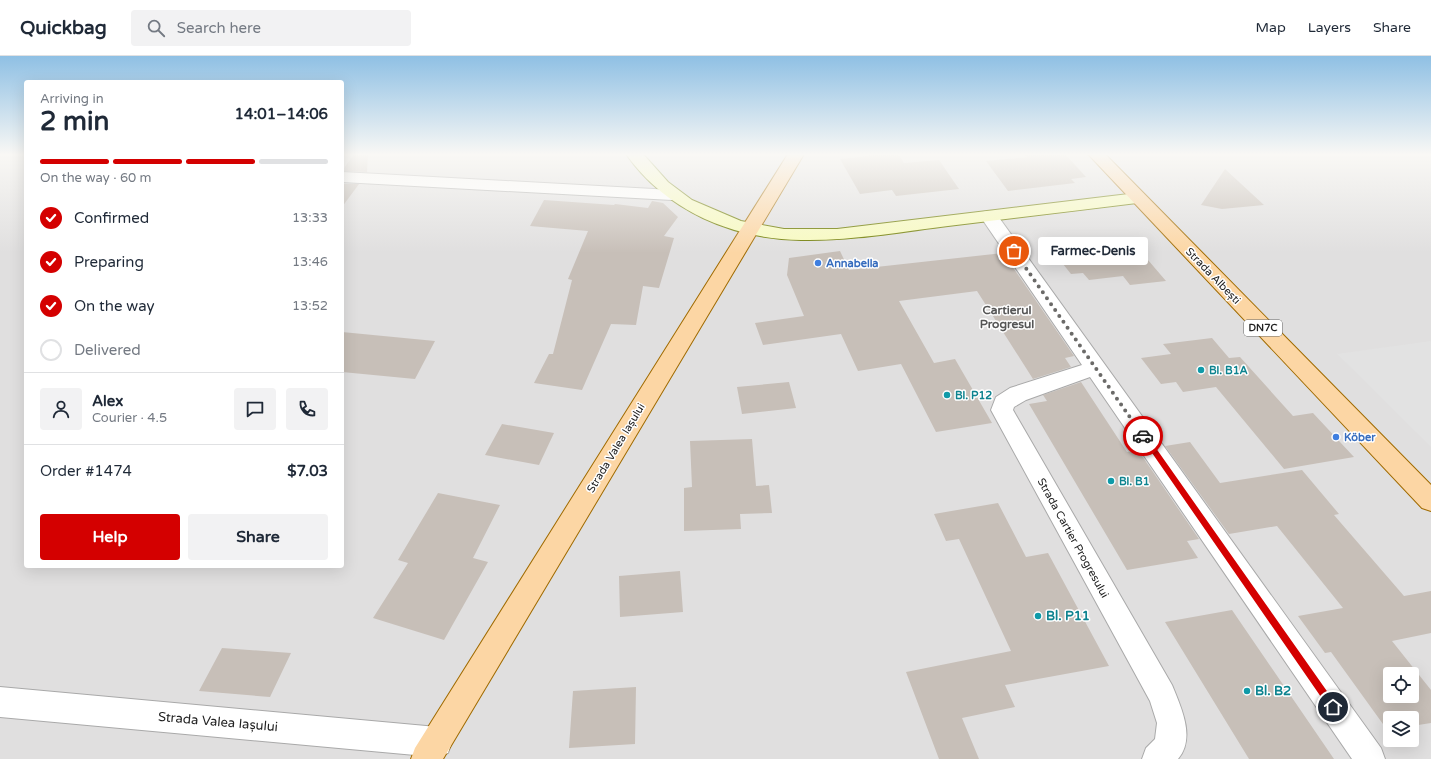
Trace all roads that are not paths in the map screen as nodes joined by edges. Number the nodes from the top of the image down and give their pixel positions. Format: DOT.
graph roads {
  1 [pos="513,187"];
  2 [pos="664,187"];
  3 [pos="777,187"];
  4 [pos="1127,187"];
  5 [pos="672,195"];
  6 [pos="1137,198"];
  7 [pos="990,216"];
  8 [pos="751,230"];
  9 [pos="1095,368"];
  10 [pos="1431,501"];
  11 [pos="0,702"];
  12 [pos="431,750"];
  13 [pos="1157,759"];
  14 [pos="1370,759"];
  1 -- 5 [label="street"];
  2 -- 5 [label="street"];
  3 -- 8 [label="main road, Strada Valea Iașului"];
  4 -- 6 [label="main road, Strada Albești / DN7C"];
  5 -- 8 [label="street"];
  6 -- 7 [label="street"];
  6 -- 10 [label="main road, Strada Albești / DN7C"];
  7 -- 8 [label="street"];
  7 -- 9 [label="street"];
  8 -- 12 [label="main road, Strada Valea Iașului"];
  9 -- 13 [label="street, Strada Cartier Progresului"];
  9 -- 14 [label="street"];
  11 -- 12 [label="street, Strada Valea Iașului"];
}
